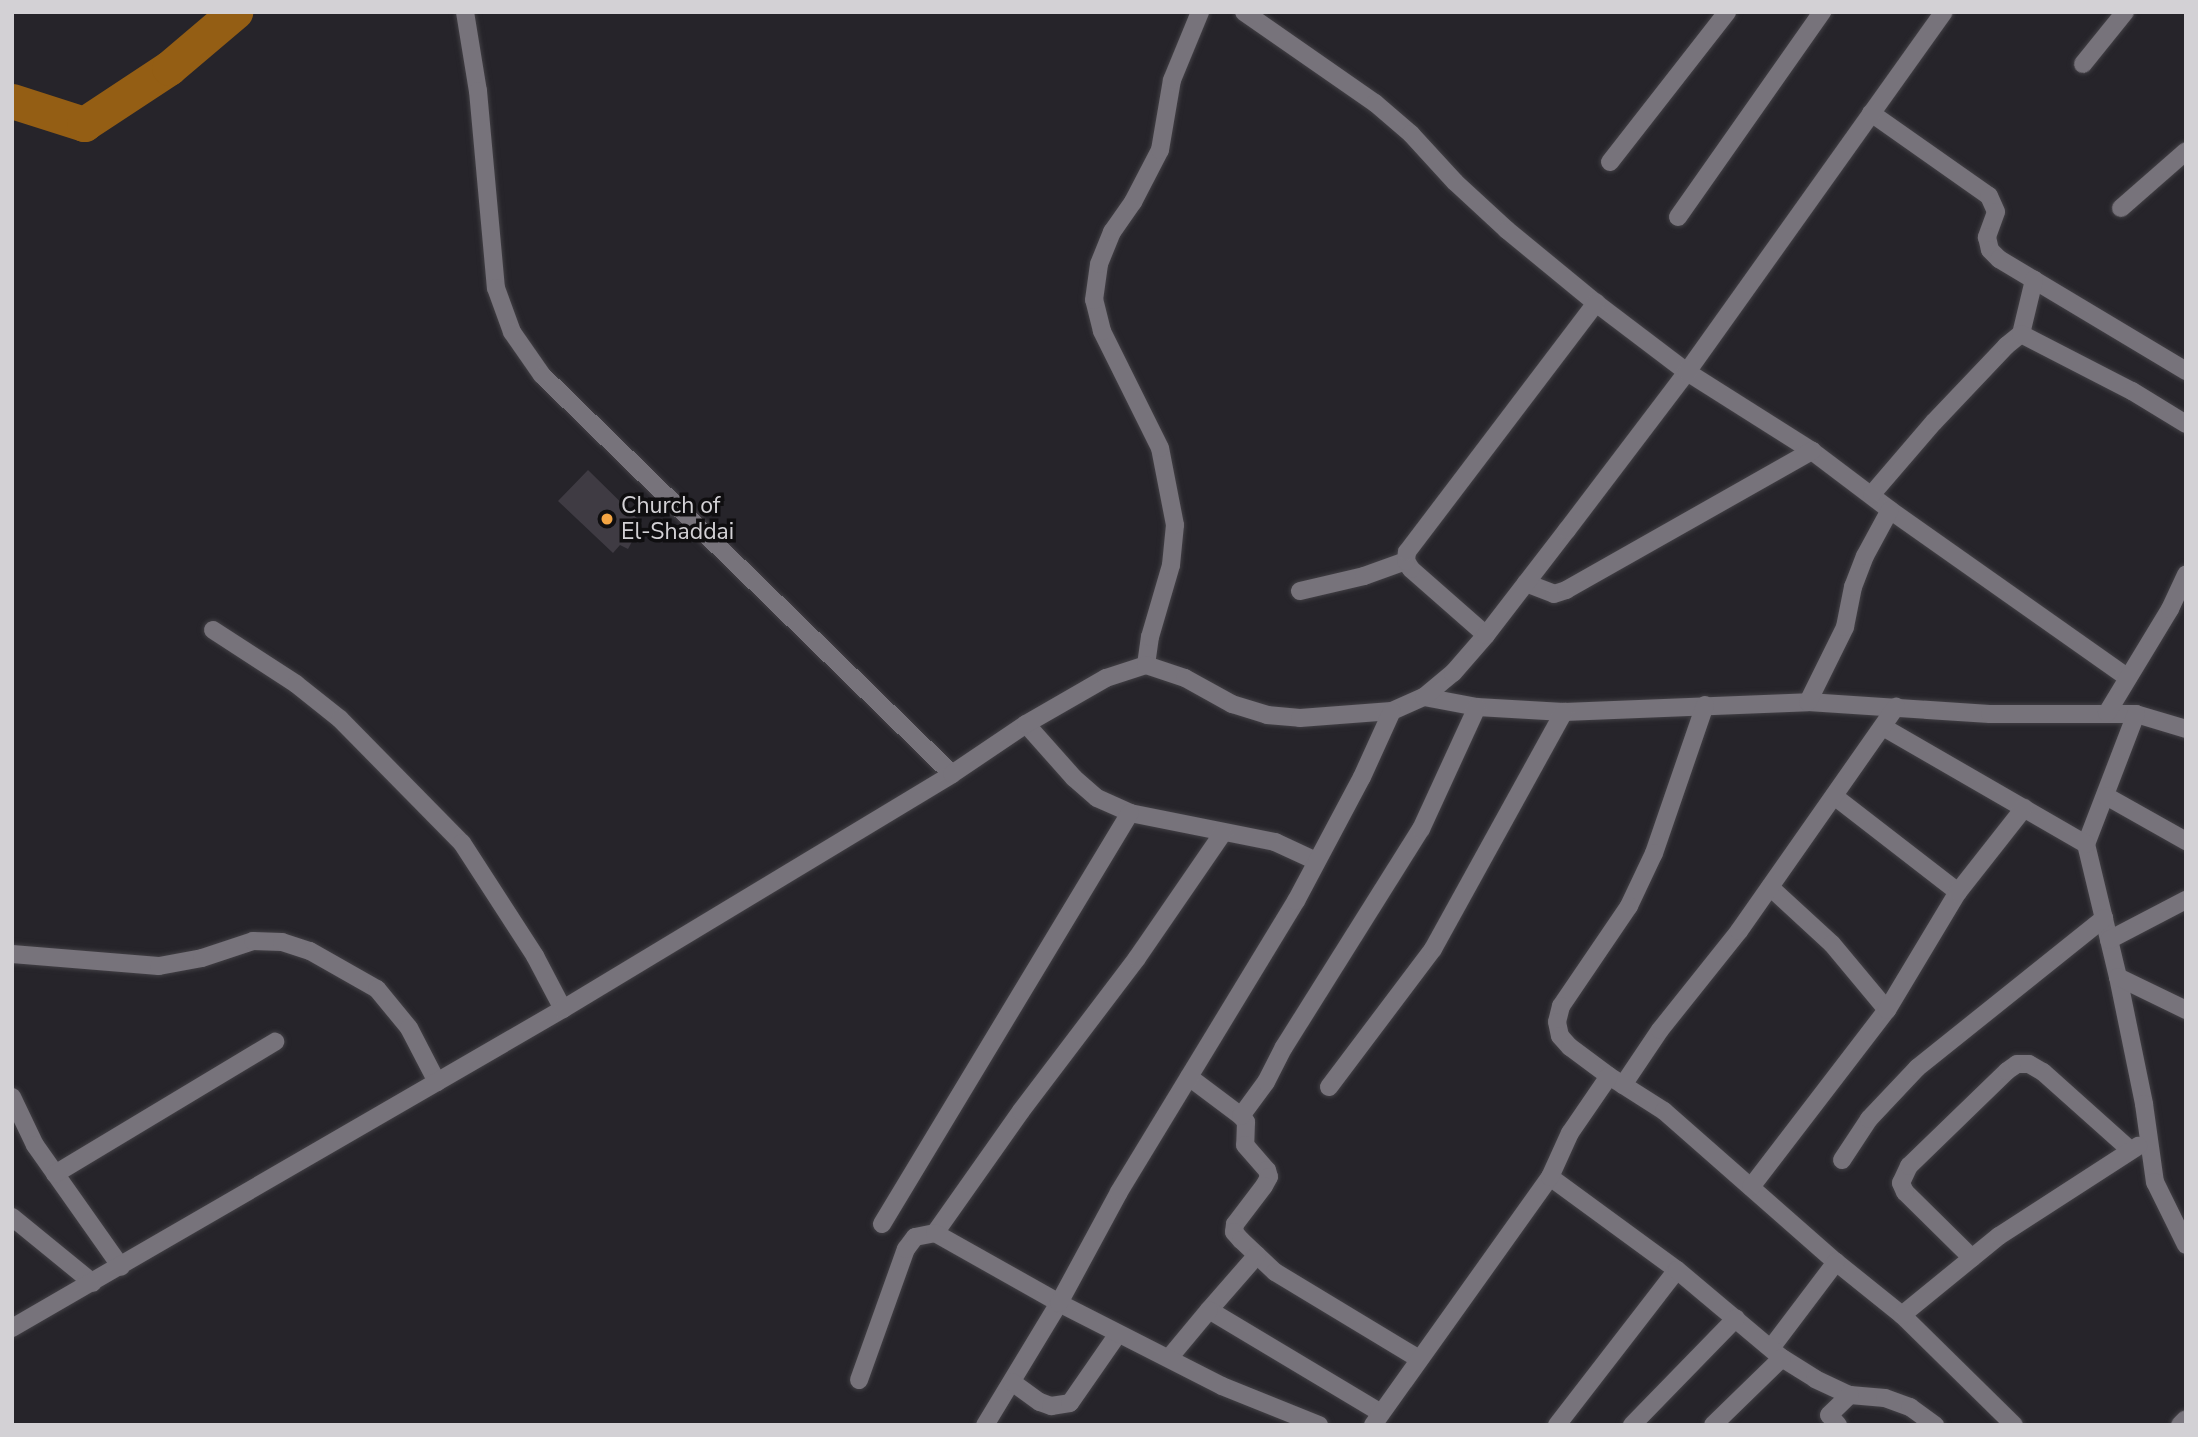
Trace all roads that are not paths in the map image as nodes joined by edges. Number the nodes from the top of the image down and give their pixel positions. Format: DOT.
graph roads {
  1 [pos="465,12"];
  2 [pos="1200,12"];
  3 [pos="1244,12"];
  4 [pos="1727,12"];
  5 [pos="1822,12"];
  6 [pos="1944,12"];
  7 [pos="2125,12"];
  8 [pos="2082,64"];
  9 [pos="1871,113"];
  10 [pos="2186,150"];
  11 [pos="1610,162"];
  12 [pos="2122,208"];
  13 [pos="1678,217"];
  14 [pos="2034,280"];
  15 [pos="1596,303"];
  16 [pos="2021,334"];
  17 [pos="2186,371"];
  18 [pos="1687,372"];
  19 [pos="2186,424"];
  20 [pos="1812,451"];
  21 [pos="1872,494"];
  22 [pos="1890,510"];
  23 [pos="1406,561"];
  24 [pos="2186,574"];
  25 [pos="1527,583"];
  26 [pos="1300,591"];
  27 [pos="2178,613"];
  28 [pos="213,630"];
  29 [pos="1486,635"];
  30 [pos="1146,665"];
  31 [pos="2129,678"];
  32 [pos="1424,697"];
  33 [pos="1808,702"];
  34 [pos="1705,705"];
  35 [pos="1477,707"];
  36 [pos="1896,707"];
  37 [pos="1392,710"];
  38 [pos="1564,712"];
  39 [pos="2107,713"];
  40 [pos="2136,714"];
  41 [pos="1026,724"];
  42 [pos="1883,727"];
  43 [pos="2186,730"];
  44 [pos="952,774"];
  45 [pos="1834,796"];
  46 [pos="2106,796"];
  47 [pos="2024,808"];
  48 [pos="1130,813"];
  49 [pos="1223,833"];
  50 [pos="2186,841"];
  51 [pos="2086,844"];
  52 [pos="1316,861"];
  53 [pos="1770,887"];
  54 [pos="1958,892"];
  55 [pos="2186,900"];
  56 [pos="2104,918"];
  57 [pos="2109,940"];
  58 [pos="12,954"];
  59 [pos="2118,977"];
  60 [pos="563,1009"];
  61 [pos="1887,1010"];
  62 [pos="2186,1010"];
  63 [pos="275,1042"];
  64 [pos="1189,1077"];
  65 [pos="1616,1081"];
  66 [pos="438,1082"];
  67 [pos="1329,1087"];
  68 [pos="12,1097"];
  69 [pos="1241,1116"];
  70 [pos="2148,1142"];
  71 [pos="2129,1149"];
  72 [pos="1842,1160"];
  73 [pos="55,1174"];
  74 [pos="1550,1177"];
  75 [pos="1751,1187"];
  76 [pos="12,1217"];
  77 [pos="882,1224"];
  78 [pos="935,1233"];
  79 [pos="2186,1245"];
  80 [pos="1257,1255"];
  81 [pos="1972,1258"];
  82 [pos="1836,1262"];
  83 [pos="121,1267"];
  84 [pos="1677,1270"];
  85 [pos="93,1283"];
  86 [pos="1059,1303"];
  87 [pos="1209,1310"];
  88 [pos="1902,1315"];
  89 [pos="1736,1318"];
  90 [pos="12,1328"];
  91 [pos="1116,1335"];
  92 [pos="1776,1353"];
  93 [pos="1169,1358"];
  94 [pos="1419,1359"];
  95 [pos="859,1380"];
  96 [pos="1013,1382"];
  97 [pos="1850,1395"];
  98 [pos="1377,1419"];
  99 [pos="2186,1419"];
  100 [pos="1829,1422"];
  101 [pos="985,1425"];
  102 [pos="1319,1425"];
  103 [pos="1557,1425"];
  104 [pos="1632,1425"];
  105 [pos="1713,1425"];
  106 [pos="1935,1425"];
  107 [pos="2014,1425"];
  108 [pos="2180,1425"];
  1 -- 44 [label="street"];
  2 -- 30 [label="street"];
  3 -- 15 [label="street"];
  4 -- 11 [label="street"];
  5 -- 13 [label="street"];
  6 -- 9 [label="street"];
  7 -- 8 [label="street"];
  9 -- 14 [label="street"];
  9 -- 18 [label="street"];
  10 -- 12 [label="street"];
  14 -- 16 [label="street"];
  14 -- 17 [label="street"];
  15 -- 18 [label="street"];
  15 -- 23 [label="street"];
  16 -- 19 [label="street"];
  16 -- 21 [label="street"];
  18 -- 20 [label="street"];
  18 -- 25 [label="street"];
  20 -- 21 [label="street"];
  20 -- 25 [label="street"];
  21 -- 22 [label="street"];
  22 -- 31 [label="street"];
  22 -- 33 [label="street"];
  23 -- 26 [label="street"];
  23 -- 29 [label="street"];
  24 -- 27 [label="street"];
  25 -- 29 [label="street"];
  27 -- 31 [label="street"];
  28 -- 60 [label="street"];
  29 -- 32 [label="street"];
  30 -- 37 [label="street"];
  30 -- 41 [label="street"];
  31 -- 39 [label="street"];
  32 -- 35 [label="street"];
  32 -- 37 [label="street"];
  33 -- 34 [label="street"];
  33 -- 36 [label="street"];
  34 -- 38 [label="street"];
  34 -- 65 [label="street"];
  35 -- 38 [label="street"];
  35 -- 69 [label="street"];
  36 -- 39 [label="street"];
  36 -- 42 [label="street"];
  37 -- 52 [label="street"];
  38 -- 67 [label="street"];
  39 -- 40 [label="street"];
  40 -- 43 [label="street"];
  40 -- 46 [label="street"];
  41 -- 44 [label="street"];
  41 -- 48 [label="street"];
  42 -- 45 [label="street"];
  42 -- 47 [label="street"];
  44 -- 60 [label="street"];
  45 -- 53 [label="street"];
  45 -- 54 [label="street"];
  46 -- 50 [label="street"];
  46 -- 51 [label="street"];
  47 -- 51 [label="street"];
  47 -- 54 [label="street"];
  48 -- 49 [label="street"];
  48 -- 77 [label="street"];
  49 -- 52 [label="street"];
  49 -- 78 [label="street"];
  51 -- 56 [label="street"];
  52 -- 64 [label="street"];
  53 -- 61 [label="street"];
  53 -- 65 [label="street"];
  54 -- 61 [label="street"];
  55 -- 57 [label="street"];
  56 -- 57 [label="street"];
  56 -- 72 [label="street"];
  57 -- 59 [label="street"];
  58 -- 66 [label="street"];
  59 -- 62 [label="street"];
  59 -- 70 [label="street"];
  60 -- 66 [label="street"];
  61 -- 75 [label="street"];
  63 -- 73 [label="street"];
  64 -- 69 [label="street"];
  64 -- 86 [label="street"];
  65 -- 74 [label="street"];
  65 -- 75 [label="street"];
  66 -- 83 [label="street"];
  68 -- 73 [label="street"];
  69 -- 80 [label="street"];
  70 -- 71 [label="street"];
  70 -- 79 [label="street"];
  71 -- 81 [label="street"];
  71 -- 81 [label="street"];
  73 -- 83 [label="street"];
  74 -- 84 [label="street"];
  74 -- 94 [label="street"];
  75 -- 82 [label="street"];
  76 -- 85 [label="street"];
  78 -- 86 [label="street"];
  78 -- 95 [label="street"];
  80 -- 87 [label="street"];
  80 -- 94 [label="street"];
  81 -- 88 [label="street"];
  82 -- 88 [label="street"];
  82 -- 92 [label="street"];
  83 -- 85 [label="street"];
  84 -- 89 [label="street"];
  84 -- 103 [label="street"];
  85 -- 90 [label="street"];
  86 -- 91 [label="street"];
  86 -- 96 [label="street"];
  87 -- 93 [label="street"];
  87 -- 98 [label="street"];
  88 -- 107 [label="street"];
  89 -- 92 [label="street"];
  89 -- 104 [label="street"];
  91 -- 93 [label="street"];
  91 -- 96 [label="street"];
  92 -- 97 [label="street"];
  92 -- 105 [label="street"];
  93 -- 102 [label="street"];
  94 -- 98 [label="street"];
  96 -- 101 [label="street"];
  97 -- 100 [label="street"];
  97 -- 106 [label="street"];
  99 -- 108 [label="street"];
}
